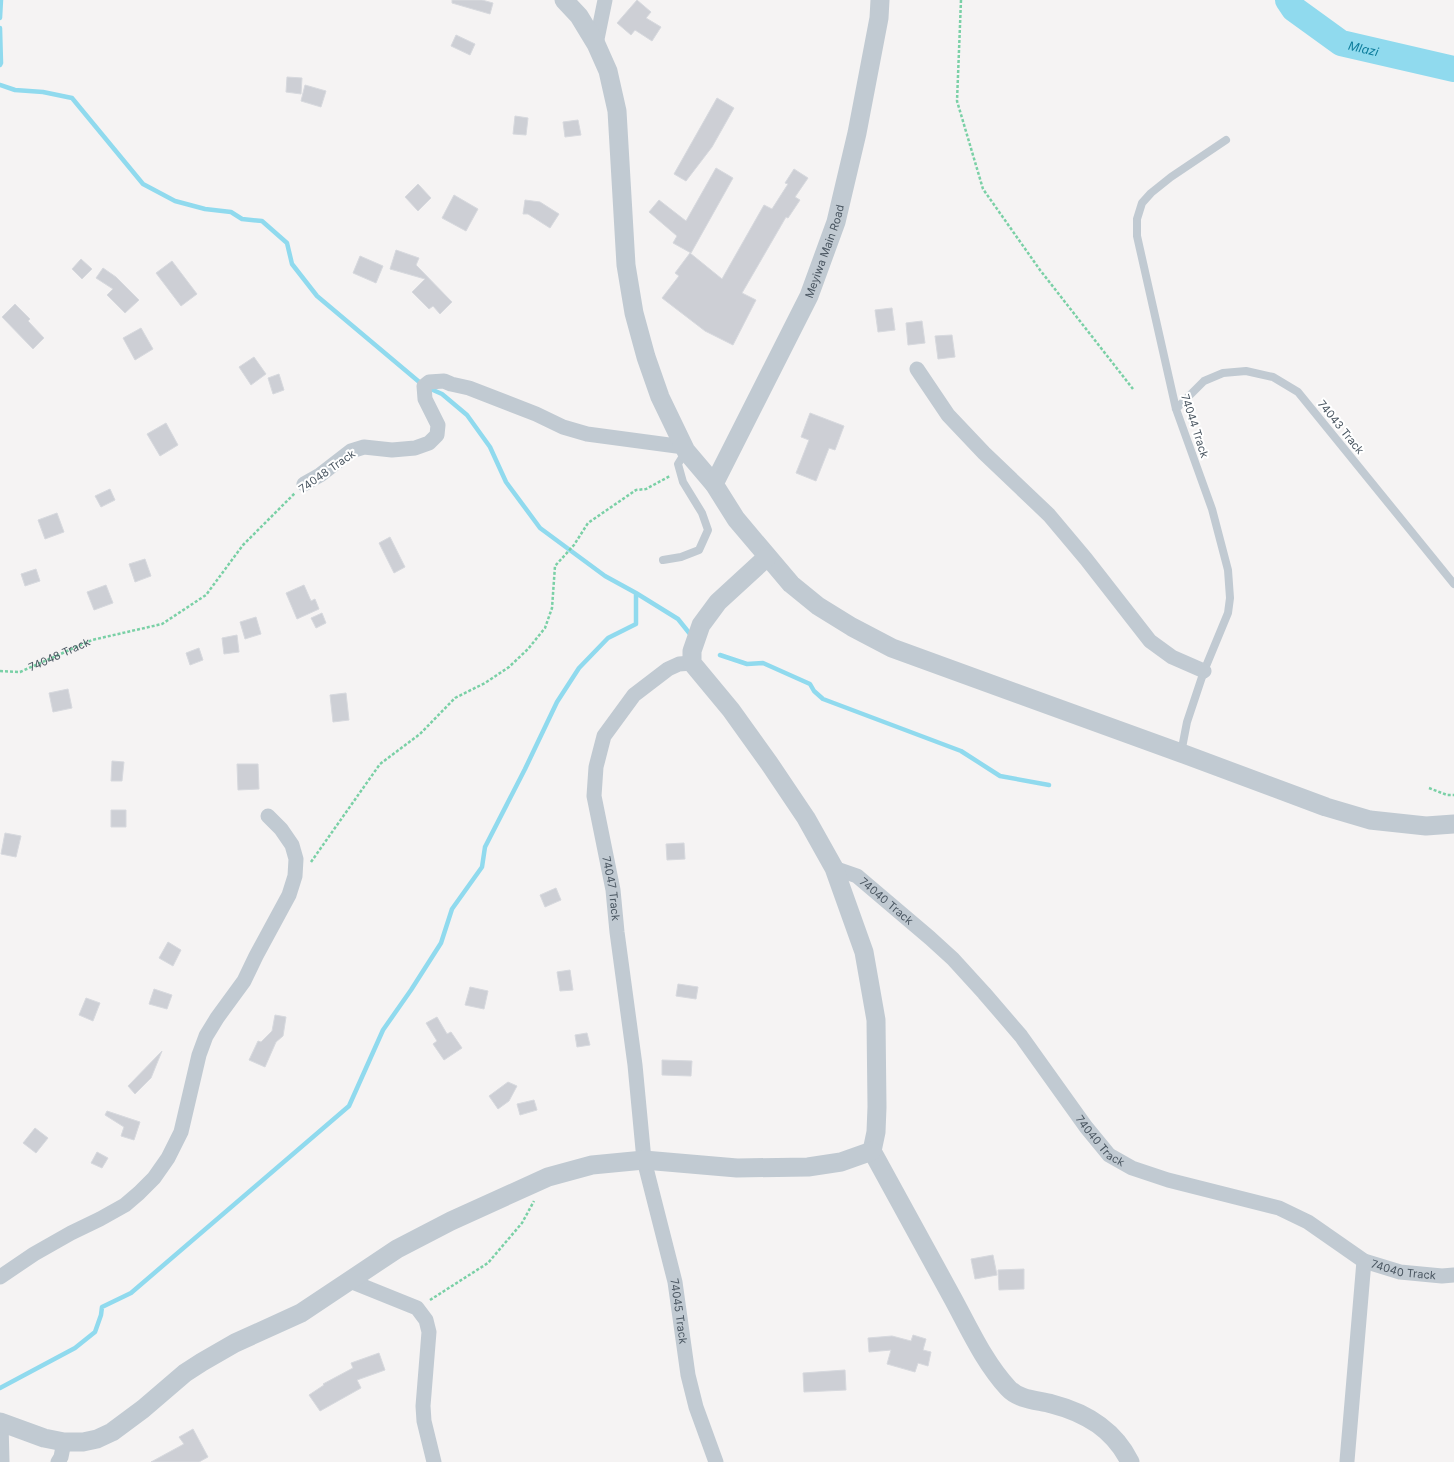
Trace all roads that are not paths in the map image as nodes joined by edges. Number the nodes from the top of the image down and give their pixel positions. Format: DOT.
graph roads {
  1 [pos="564,0"];
  2 [pos="605,0"];
  3 [pos="880,0"];
  4 [pos="596,44"];
  5 [pos="1226,140"];
  6 [pos="917,369"];
  7 [pos="1176,409"];
  8 [pos="685,449"];
  9 [pos="304,484"];
  10 [pos="714,484"];
  11 [pos="767,557"];
  12 [pos="664,560"];
  13 [pos="1454,584"];
  14 [pos="692,657"];
  15 [pos="1204,671"];
  16 [pos="1181,753"];
  17 [pos="268,816"];
  18 [pos="1454,824"];
  19 [pos="834,868"];
  20 [pos="872,1151"];
  21 [pos="644,1160"];
  22 [pos="1364,1261"];
  23 [pos="1454,1275"];
  24 [pos="0,1277"];
  25 [pos="350,1282"];
  26 [pos="0,1422"];
  27 [pos="64,1442"];
  28 [pos="1347,1461"];
  29 [pos="2,1462"];
  30 [pos="58,1462"];
  31 [pos="434,1462"];
  32 [pos="716,1462"];
  33 [pos="1130,1462"];
  1 -- 4 [label="street"];
  2 -- 4 [label="street"];
  3 -- 10 [label="street, Meyiwa Main Road"];
  4 -- 8 [label="street"];
  5 -- 7 [label="lane, 74044 Track"];
  6 -- 15 [label="street"];
  7 -- 13 [label="lane, 74043 Track"];
  7 -- 15 [label="lane, 74044 Track"];
  8 -- 9 [label="street, 74048 Track"];
  8 -- 10 [label="street"];
  8 -- 12 [label="lane"];
  10 -- 11 [label="street"];
  11 -- 14 [label="street"];
  11 -- 16 [label="street"];
  14 -- 19 [label="street"];
  14 -- 21 [label="street, 74047 Track"];
  15 -- 16 [label="lane, 74044 Track"];
  16 -- 18 [label="street"];
  17 -- 24 [label="street"];
  19 -- 20 [label="street"];
  19 -- 22 [label="street, 74040 Track"];
  20 -- 21 [label="street"];
  20 -- 33 [label="street"];
  21 -- 25 [label="street"];
  21 -- 32 [label="street, 74045 Track"];
  22 -- 23 [label="street, 74040 Track"];
  22 -- 28 [label="street"];
  25 -- 27 [label="street"];
  25 -- 31 [label="street"];
  26 -- 27 [label="street"];
  26 -- 29 [label="street"];
  27 -- 30 [label="street"];
}
